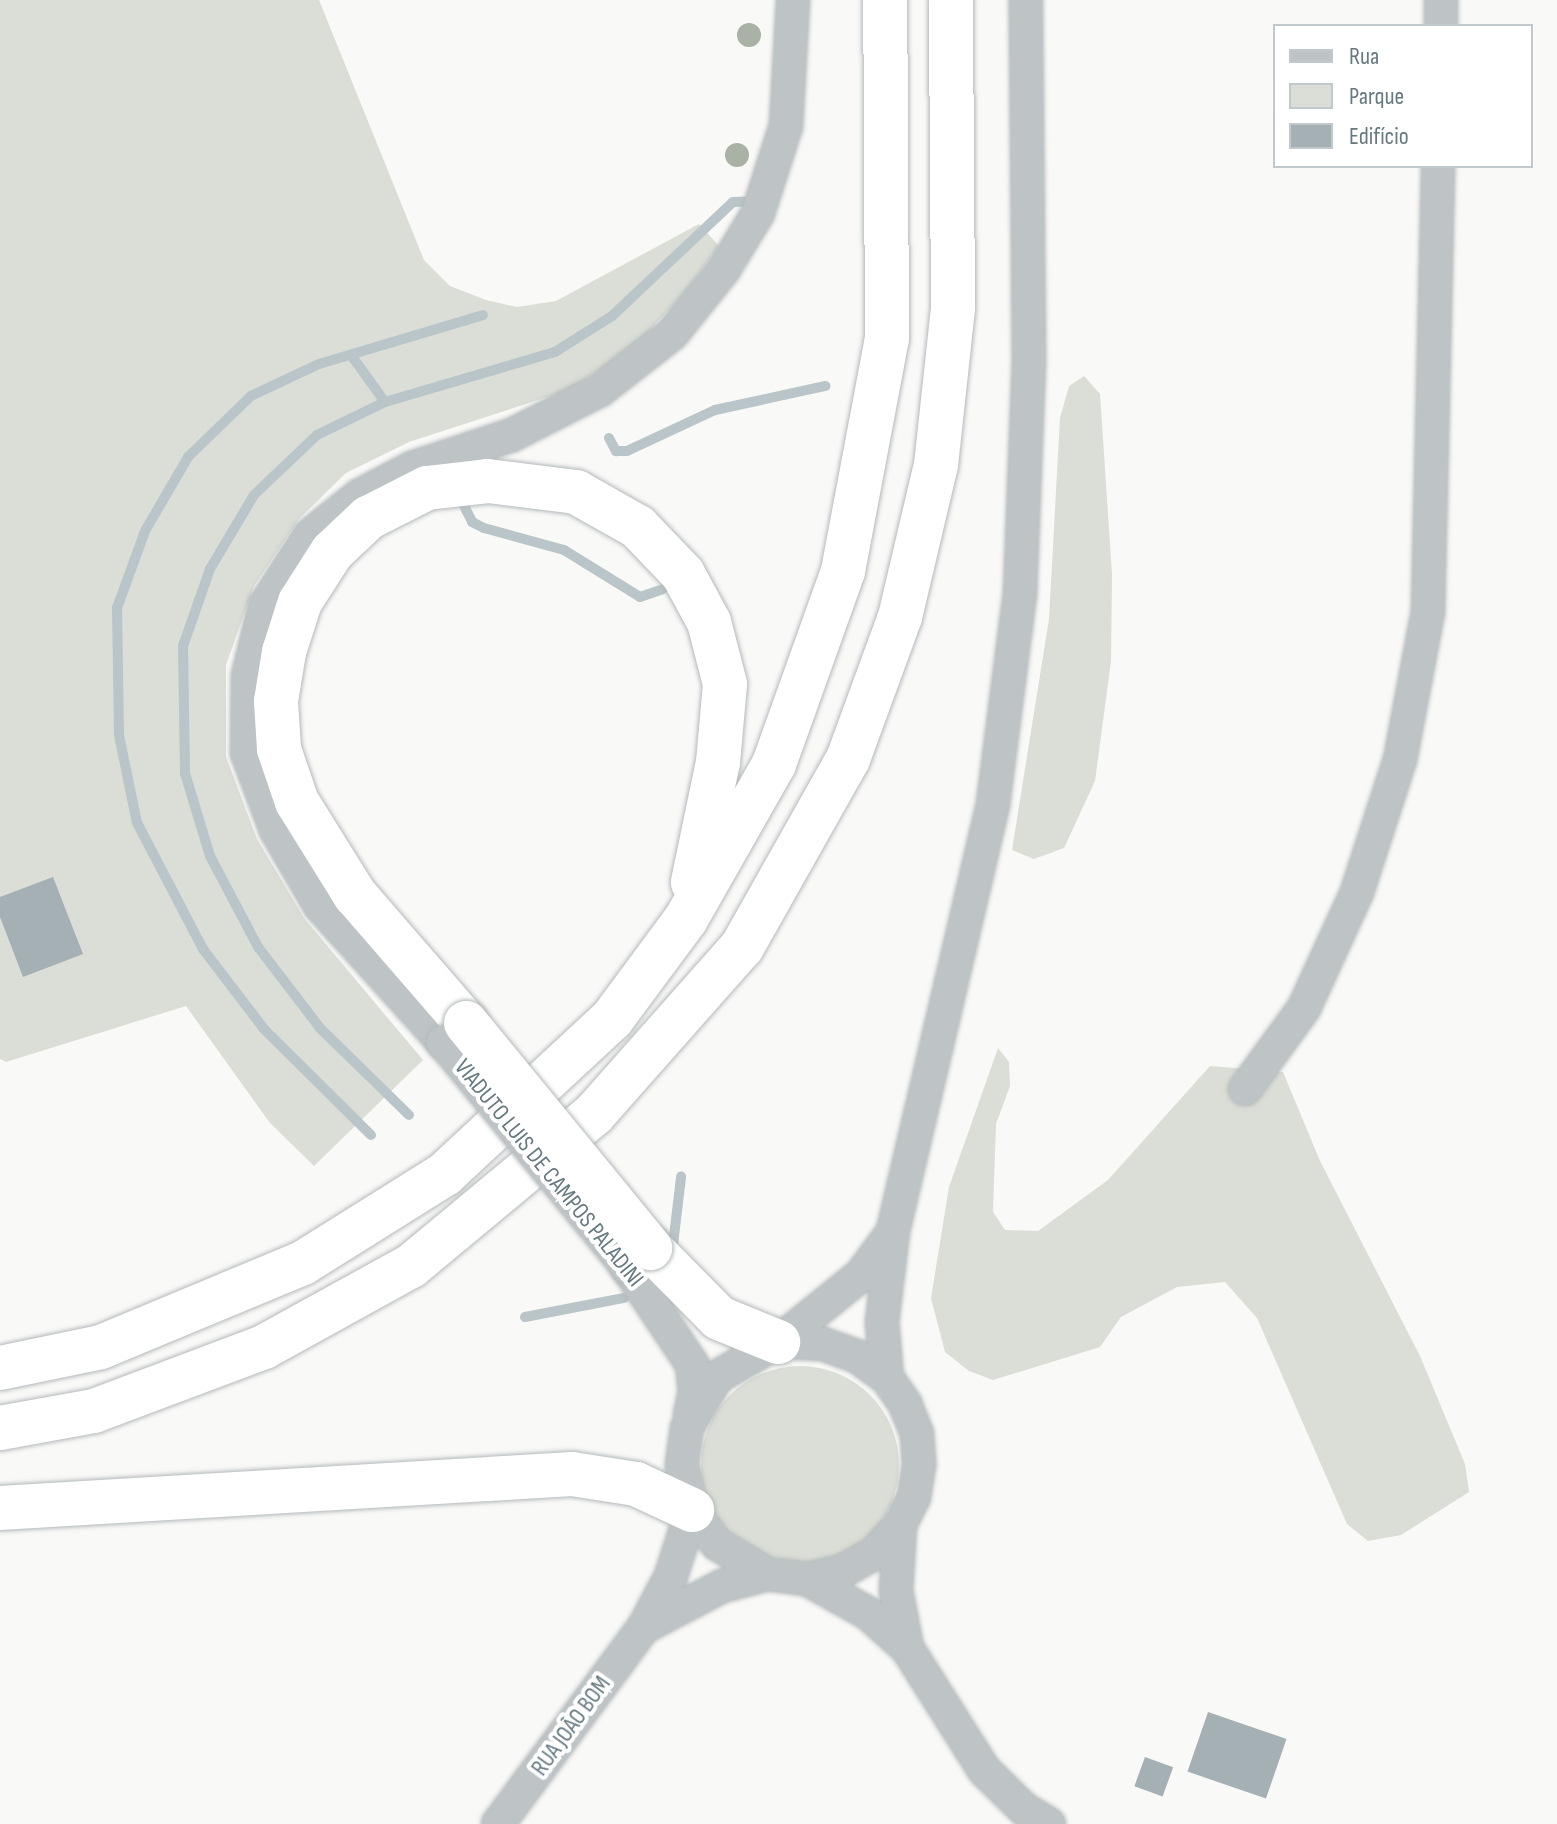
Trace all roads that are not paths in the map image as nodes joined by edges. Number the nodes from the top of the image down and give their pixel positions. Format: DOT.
graph roads {
  1 [pos="793,0"];
  2 [pos="885,0"];
  3 [pos="951,0"];
  4 [pos="1026,0"];
  5 [pos="1441,0"];
  6 [pos="1441,24"];
  7 [pos="1438,168"];
  8 [pos="686,919"];
  9 [pos="454,1032"];
  10 [pos="1245,1089"];
  11 [pos="893,1231"];
  12 [pos="638,1257"];
  13 [pos="778,1342"];
  14 [pos="0,1368"];
  15 [pos="887,1378"];
  16 [pos="0,1428"];
  17 [pos="687,1428"];
  18 [pos="0,1508"];
  19 [pos="692,1510"];
  20 [pos="900,1525"];
  21 [pos="767,1574"];
  22 [pos="807,1579"];
  23 [pos="644,1627"];
  24 [pos="907,1648"];
  25 [pos="498,1824"];
  26 [pos="1049,1824"];
  1 -- 9 [label="street"];
  2 -- 8 [label="highway"];
  3 -- 16 [label="highway"];
  4 -- 11 [label="street"];
  5 -- 6 [label="street"];
  7 -- 10 [label="street"];
  8 -- 9 [label="highway"];
  8 -- 14 [label="highway"];
  9 -- 12 [label="highway, bridge"];
  11 -- 13 [label="street"];
  11 -- 15 [label="street"];
  12 -- 13 [label="highway"];
  12 -- 17 [label="street, VIADUTO LUIS DE CAMPOS PALADINI"];
  13 -- 15 [label="street"];
  13 -- 17 [label="street"];
  15 -- 20 [label="street"];
  17 -- 19 [label="street"];
  18 -- 19 [label="highway"];
  19 -- 21 [label="street"];
  19 -- 23 [label="street, RUA JOÃO BOM"];
  20 -- 22 [label="street"];
  20 -- 24 [label="street"];
  21 -- 22 [label="street"];
  21 -- 23 [label="street"];
  22 -- 24 [label="street"];
  23 -- 25 [label="street, RUA JOÃO BOM"];
  24 -- 26 [label="street"];
}
